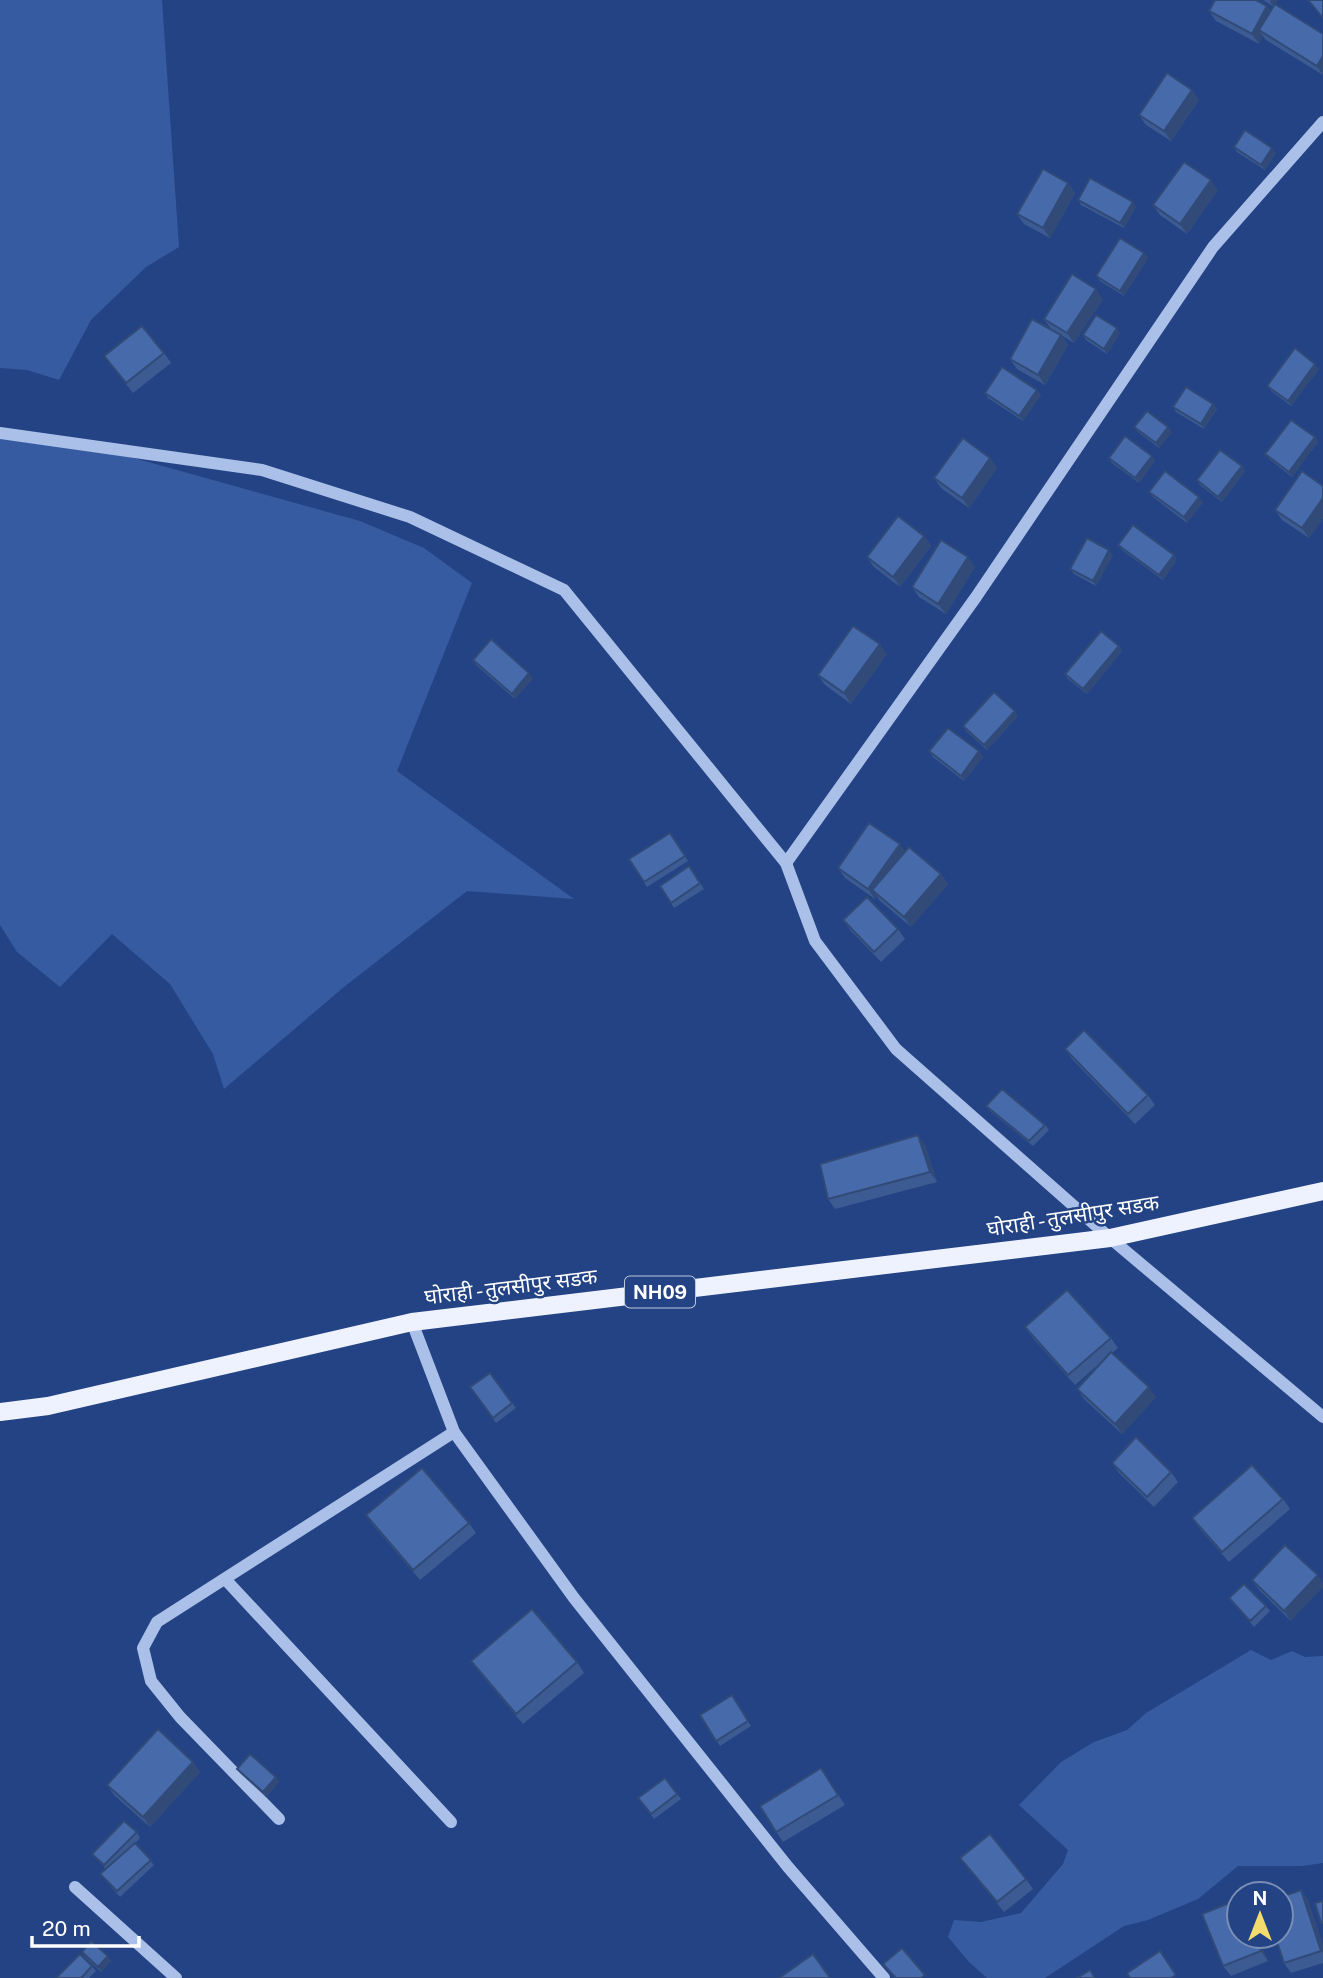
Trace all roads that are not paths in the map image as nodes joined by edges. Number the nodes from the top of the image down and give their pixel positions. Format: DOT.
graph roads {
  1 [pos="1323,122"];
  2 [pos="0,433"];
  3 [pos="786,863"];
  4 [pos="1323,1191"];
  5 [pos="1110,1238"];
  6 [pos="412,1322"];
  7 [pos="0,1412"];
  8 [pos="1323,1416"];
  9 [pos="454,1432"];
  10 [pos="225,1579"];
  11 [pos="279,1819"];
  12 [pos="451,1822"];
  13 [pos="75,1887"];
  14 [pos="176,1978"];
  15 [pos="884,1978"];
  1 -- 3 [label="street"];
  2 -- 3 [label="street"];
  3 -- 5 [label="street"];
  4 -- 5 [label="main road, घोराही - तुलसीपुर सडक / NH09"];
  5 -- 6 [label="main road, घोराही - तुलसीपुर सडक / NH09"];
  5 -- 8 [label="street"];
  6 -- 7 [label="main road, घोराही - तुलसीपुर सडक / NH09"];
  6 -- 9 [label="street"];
  9 -- 10 [label="street"];
  9 -- 15 [label="street"];
  10 -- 11 [label="street"];
  10 -- 12 [label="street"];
  13 -- 14 [label="street"];
}
